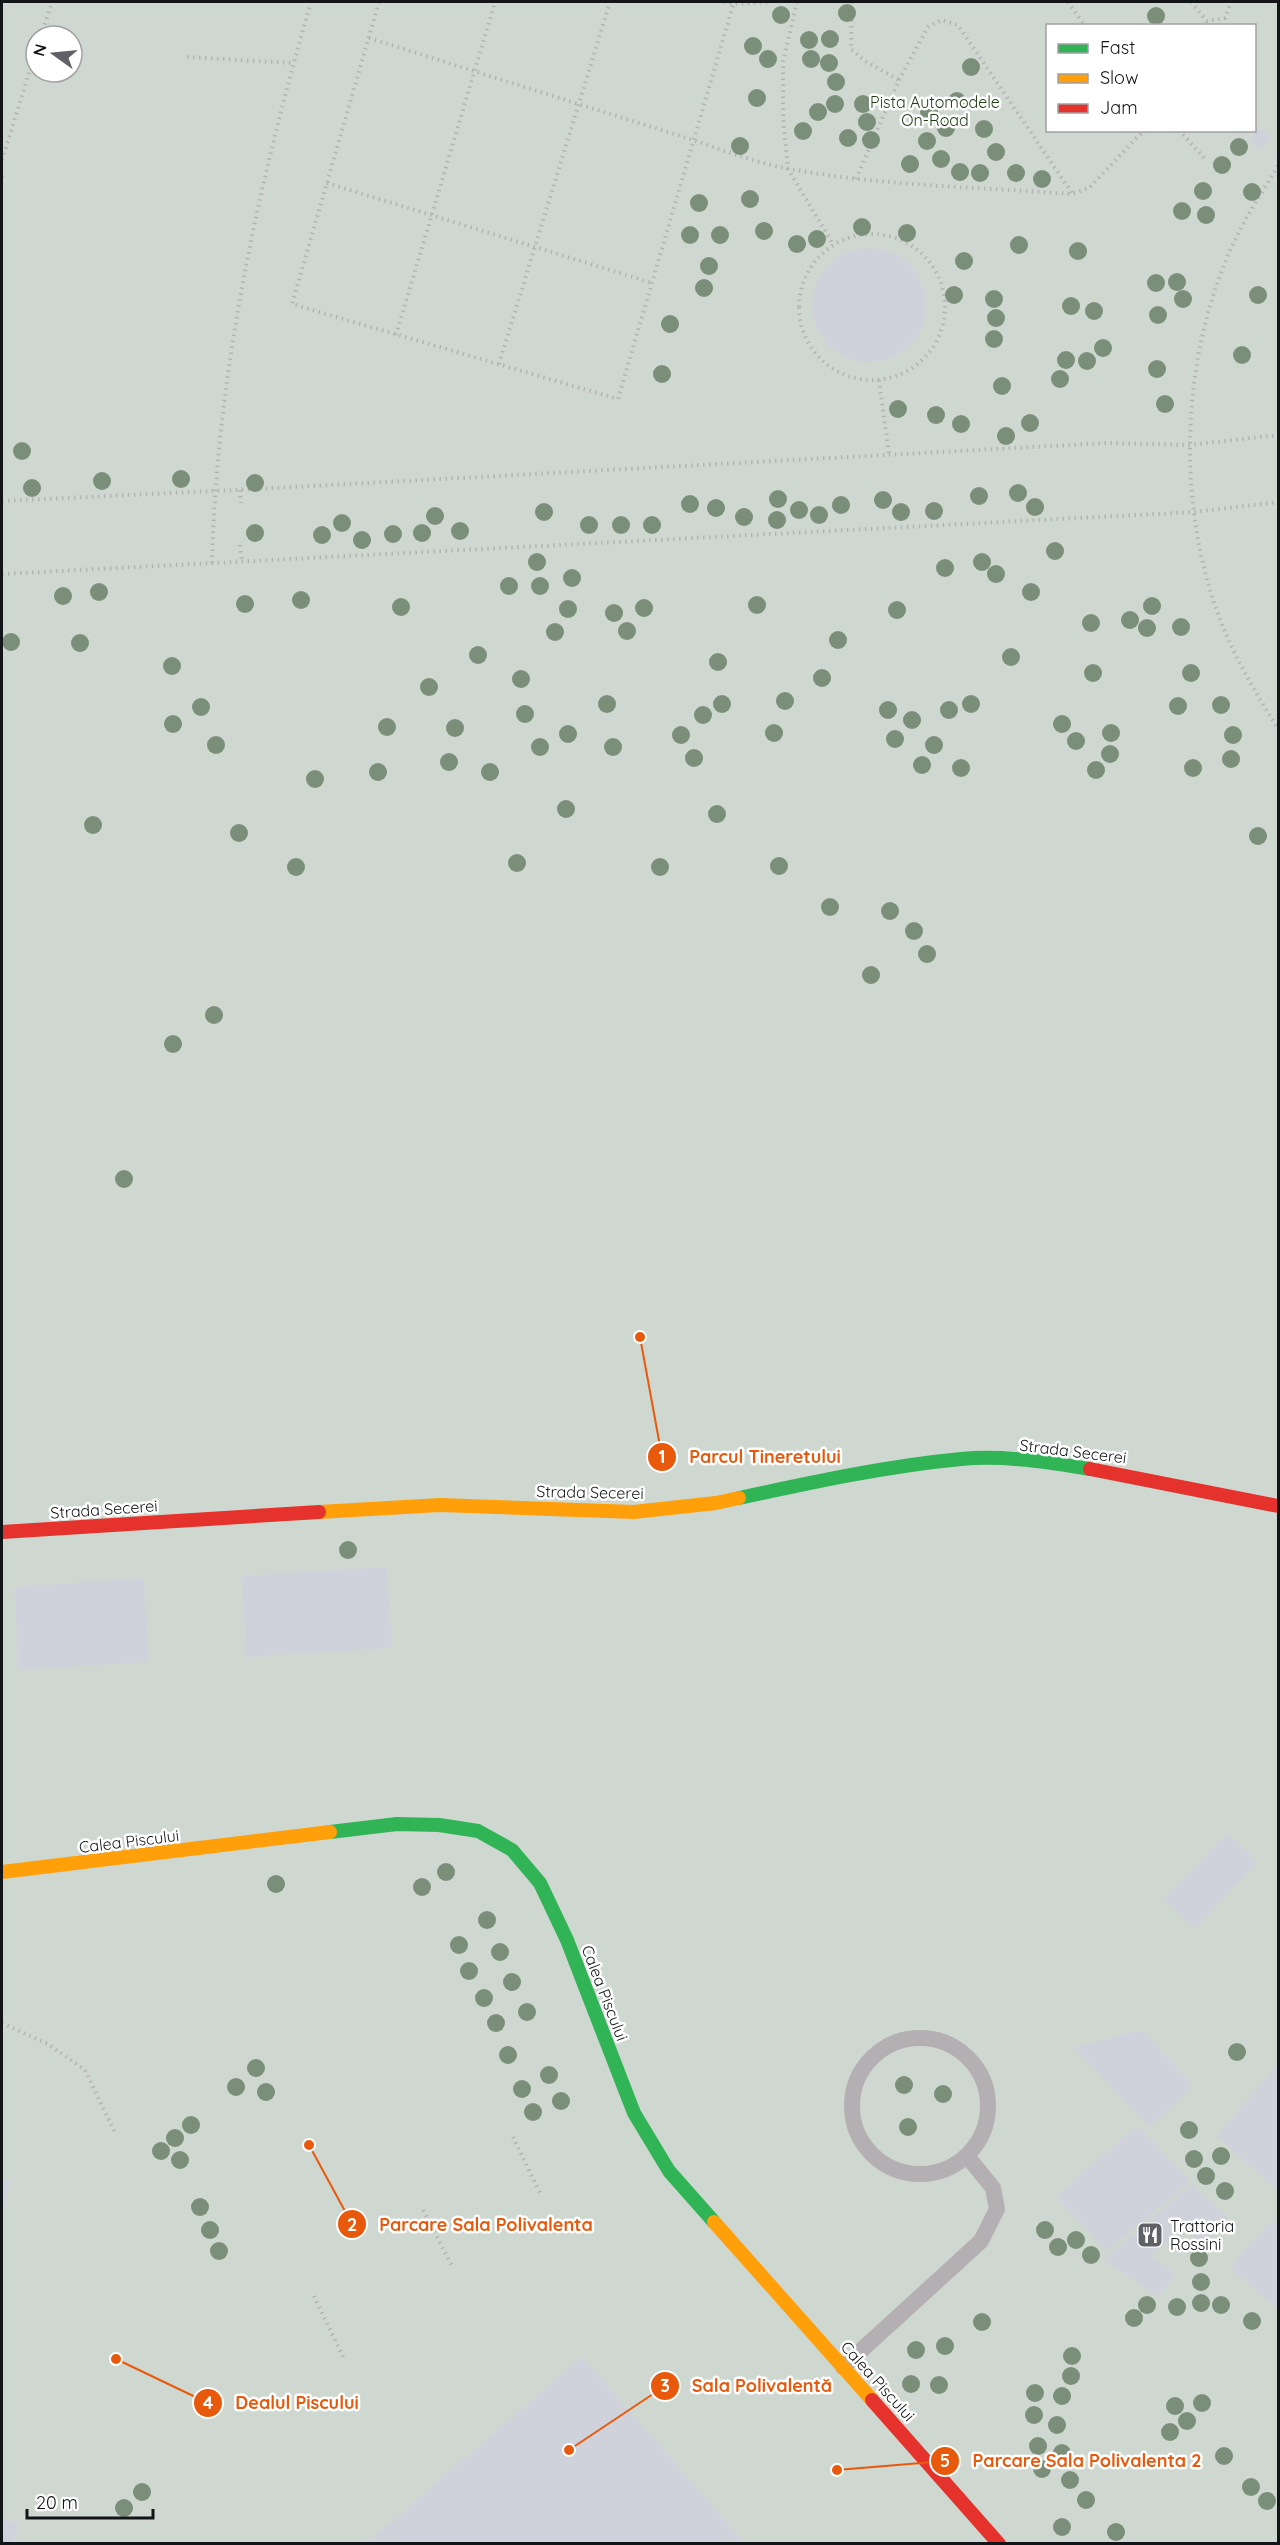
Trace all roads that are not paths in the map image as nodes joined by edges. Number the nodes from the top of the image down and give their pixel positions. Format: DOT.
graph roads {
  1 [pos="1278,1506"];
  2 [pos="2,1532"];
  3 [pos="2,1872"];
  4 [pos="967,2156"];
  5 [pos="843,2367"];
  6 [pos="999,2544"];
  1 -- 2 [label="street, Strada Secerei"];
  3 -- 5 [label="street, Calea Piscului"];
  4 -- 4 [label="lane"];
  4 -- 5 [label="lane"];
  5 -- 6 [label="street, Calea Piscului"];
}
